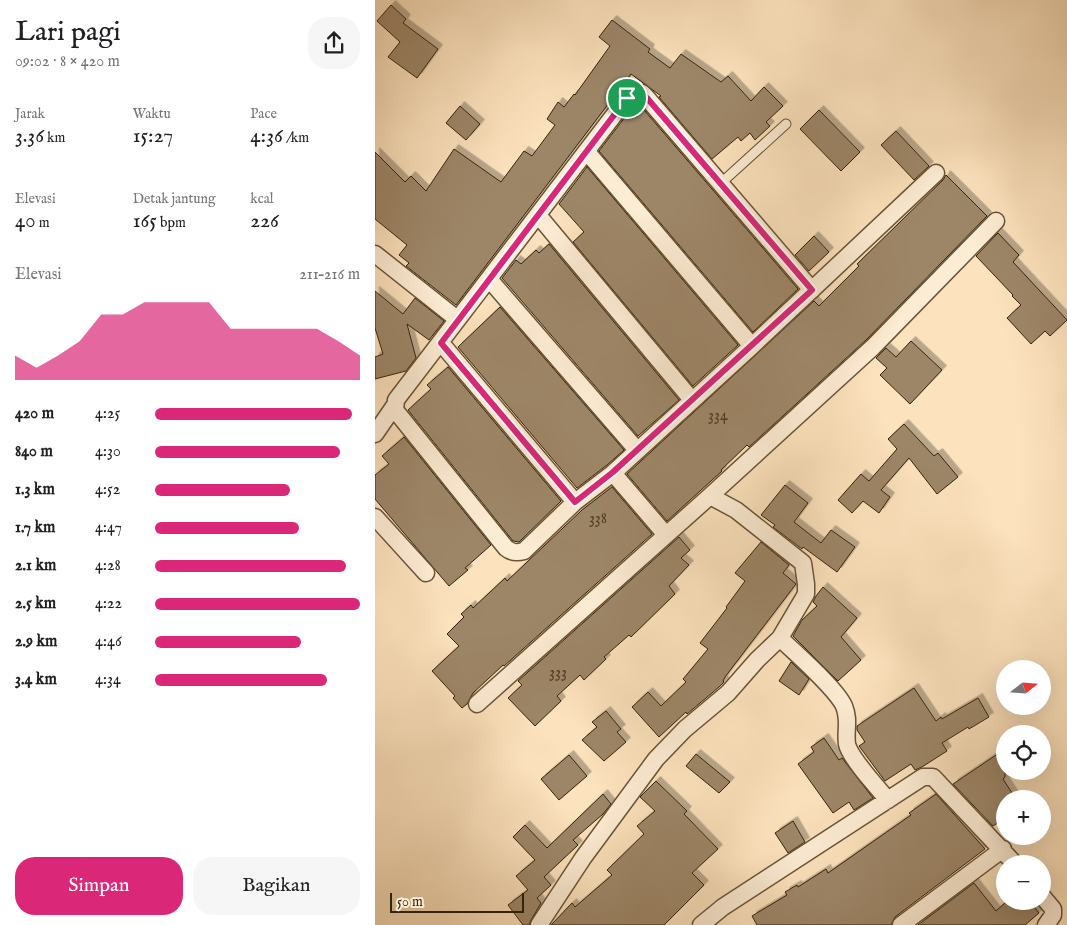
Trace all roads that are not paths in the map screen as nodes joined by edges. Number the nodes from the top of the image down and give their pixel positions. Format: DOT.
graph roads {
  1 [pos="786,124"];
  2 [pos="587,152"];
  3 [pos="936,173"];
  4 [pos="720,184"];
  5 [pos="538,215"];
  6 [pos="996,222"];
  7 [pos="375,254"];
  8 [pos="489,279"];
  9 [pos="812,290"];
  10 [pos="457,320"];
  11 [pos="441,343"];
  12 [pos="752,346"];
  13 [pos="692,400"];
  14 [pos="395,405"];
  15 [pos="375,434"];
  16 [pos="637,450"];
  17 [pos="613,472"];
  18 [pos="710,496"];
  19 [pos="575,502"];
  20 [pos="375,517"];
  21 [pos="666,534"];
  22 [pos="427,573"];
  23 [pos="780,638"];
  24 [pos="477,704"];
  25 [pos="888,800"];
  26 [pos="1003,849"];
  27 [pos="1008,855"];
  28 [pos="1051,907"];
  29 [pos="539,925"];
  30 [pos="701,925"];
  31 [pos="901,925"];
  32 [pos="1046,925"];
  1 -- 4 [label="lane"];
  2 -- 4 [label="street"];
  2 -- 5 [label="street"];
  2 -- 12 [label="street"];
  3 -- 9 [label="street"];
  4 -- 9 [label="street"];
  5 -- 8 [label="street"];
  5 -- 13 [label="street"];
  6 -- 18 [label="street"];
  7 -- 10 [label="street"];
  8 -- 10 [label="street"];
  8 -- 16 [label="street"];
  9 -- 12 [label="street"];
  10 -- 11 [label="street"];
  11 -- 14 [label="street"];
  11 -- 19 [label="street"];
  12 -- 13 [label="street"];
  13 -- 16 [label="street"];
  14 -- 15 [label="street"];
  14 -- 19 [label="street"];
  16 -- 17 [label="street"];
  17 -- 19 [label="street"];
  17 -- 21 [label="street"];
  18 -- 21 [label="street"];
  18 -- 23 [label="street"];
  20 -- 22 [label="street"];
  21 -- 24 [label="street"];
  23 -- 25 [label="street"];
  23 -- 29 [label="street"];
  25 -- 26 [label="street"];
  25 -- 30 [label="street"];
  26 -- 27 [label="street"];
  26 -- 31 [label="street"];
  28 -- 32 [label="street"];
}
